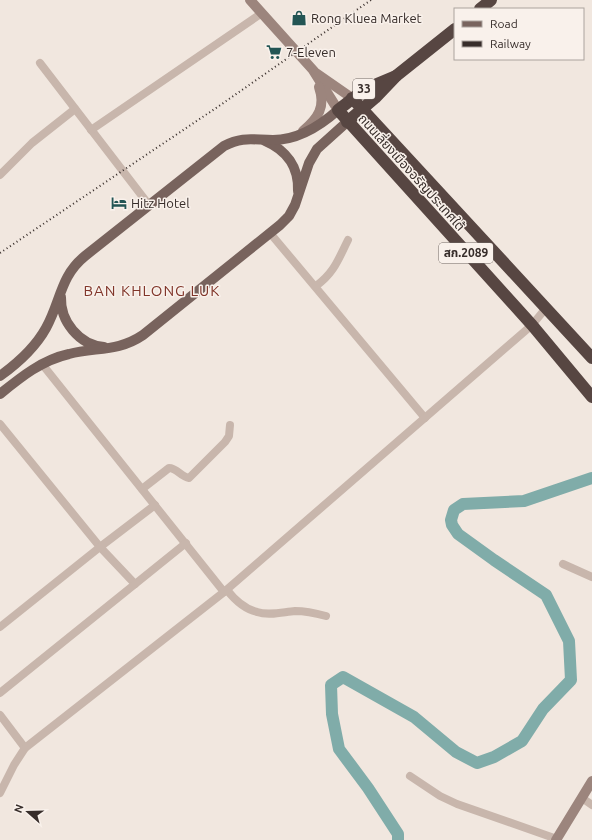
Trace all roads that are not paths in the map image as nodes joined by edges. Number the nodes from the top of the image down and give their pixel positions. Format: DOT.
graph roads {
  1 [pos="250,0"];
  2 [pos="491,0"];
  3 [pos="481,8"];
  4 [pos="262,13"];
  5 [pos="454,30"];
  6 [pos="40,63"];
  7 [pos="313,70"];
  8 [pos="396,76"];
  9 [pos="352,98"];
  10 [pos="76,109"];
  11 [pos="362,109"];
  12 [pos="338,110"];
  13 [pos="347,122"];
  14 [pos="91,130"];
  15 [pos="298,135"];
  16 [pos="261,140"];
  17 [pos="0,174"];
  18 [pos="297,195"];
  19 [pos="149,205"];
  20 [pos="270,232"];
  21 [pos="348,240"];
  22 [pos="316,286"];
  23 [pos="62,291"];
  24 [pos="546,308"];
  25 [pos="532,325"];
  26 [pos="114,348"];
  27 [pos="592,358"];
  28 [pos="42,364"];
  29 [pos="0,376"];
  30 [pos="0,394"];
  31 [pos="592,397"];
  32 [pos="425,418"];
  33 [pos="0,424"];
  34 [pos="230,424"];
  35 [pos="142,489"];
  36 [pos="155,505"];
  37 [pos="186,543"];
  38 [pos="100,547"];
  39 [pos="563,564"];
  40 [pos="592,577"];
  41 [pos="135,584"];
  42 [pos="225,591"];
  43 [pos="326,616"];
  44 [pos="0,627"];
  45 [pos="0,693"];
  46 [pos="0,715"];
  47 [pos="25,748"];
  48 [pos="410,776"];
  49 [pos="592,781"];
  50 [pos="0,793"];
  51 [pos="582,798"];
  52 [pos="592,805"];
  53 [pos="556,840"];
  1 -- 4 [label="main road"];
  2 -- 3 [label="highway"];
  4 -- 7 [label="main road"];
  4 -- 14 [label="street"];
  5 -- 8 [label="highway"];
  6 -- 10 [label="street"];
  7 -- 9 [label="main road"];
  7 -- 12 [label="main road"];
  7 -- 15 [label="main road"];
  8 -- 9 [label="highway, 33"];
  8 -- 11 [label="highway, 33"];
  9 -- 11 [label="highway, ถนนเลี่ยงเมืองอรัญประเทศใต้ / สก.2089"];
  9 -- 12 [label="highway, 33"];
  10 -- 14 [label="street"];
  10 -- 17 [label="street"];
  11 -- 13 [label="highway, 33"];
  11 -- 24 [label="highway, ถนนเลี่ยงเมืองอรัญประเทศใต้ / สก.2089"];
  12 -- 13 [label="highway, ถนนเลี่ยงเมืองอรัญประเทศใต้ / สก.2089"];
  12 -- 15 [label="main road, 33"];
  13 -- 18 [label="main road, 33"];
  13 -- 25 [label="highway, ถนนเลี่ยงเมืองอรัญประเทศใต้ / สก.2089"];
  14 -- 19 [label="street"];
  15 -- 16 [label="main road, 33"];
  16 -- 18 [label="main road"];
  16 -- 19 [label="main road, 33"];
  18 -- 20 [label="main road, 33"];
  19 -- 23 [label="main road, 33"];
  20 -- 22 [label="street"];
  20 -- 26 [label="main road, 33"];
  21 -- 22 [label="street"];
  22 -- 32 [label="street"];
  23 -- 26 [label="main road"];
  23 -- 29 [label="main road, 33"];
  24 -- 25 [label="street"];
  24 -- 27 [label="highway, ถนนเลี่ยงเมืองอรัญประเทศใต้ / สก.2089"];
  25 -- 31 [label="highway, ถนนเลี่ยงเมืองอรัญประเทศใต้ / สก.2089"];
  25 -- 32 [label="street"];
  26 -- 28 [label="main road, 33"];
  28 -- 30 [label="main road, 33"];
  28 -- 35 [label="street"];
  32 -- 42 [label="street"];
  33 -- 38 [label="street"];
  34 -- 35 [label="street"];
  35 -- 36 [label="street"];
  36 -- 37 [label="street"];
  36 -- 38 [label="street"];
  37 -- 41 [label="street"];
  37 -- 42 [label="street"];
  38 -- 41 [label="street"];
  38 -- 44 [label="street"];
  39 -- 40 [label="street"];
  41 -- 45 [label="street"];
  42 -- 43 [label="street"];
  42 -- 47 [label="street"];
  46 -- 47 [label="street"];
  47 -- 50 [label="street"];
  48 -- 53 [label="street"];
  49 -- 51 [label="main road"];
  51 -- 52 [label="street"];
  51 -- 53 [label="main road"];
}
